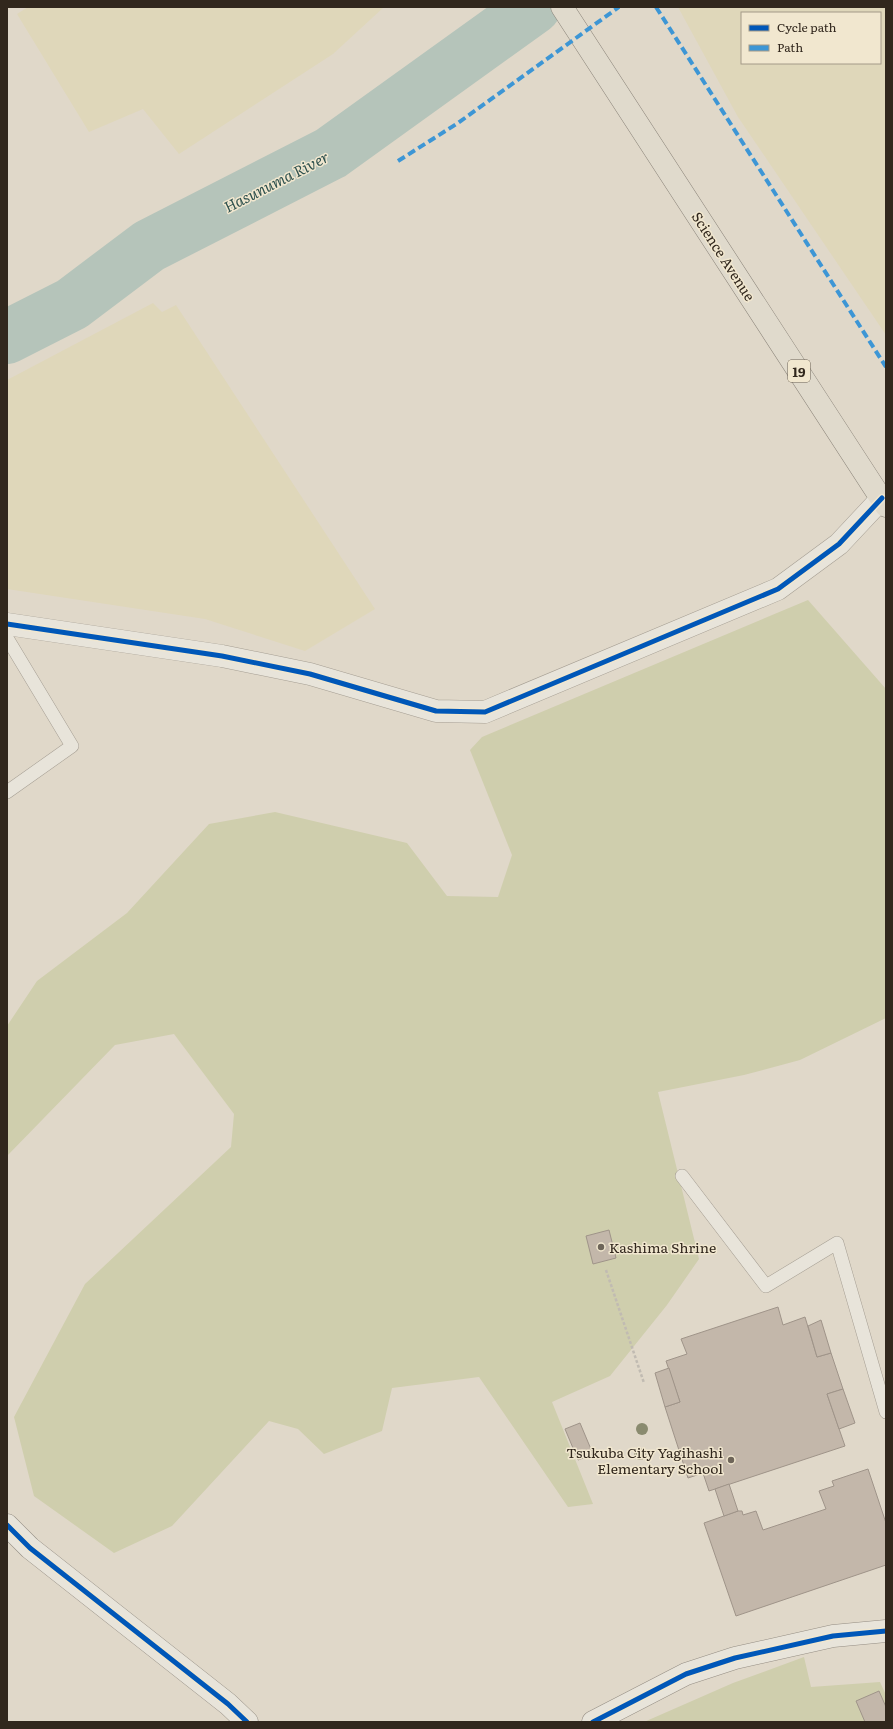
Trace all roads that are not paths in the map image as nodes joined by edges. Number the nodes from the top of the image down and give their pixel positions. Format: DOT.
graph roads {
  1 [pos="564,9"];
  2 [pos="884,502"];
  3 [pos="7,624"];
  4 [pos="7,638"];
  5 [pos="7,792"];
  6 [pos="682,1176"];
  7 [pos="886,1412"];
  8 [pos="7,1525"];
  9 [pos="886,1631"];
  10 [pos="247,1722"];
  11 [pos="593,1722"];
  1 -- 2 [label="main road, Science Avenue / 19"];
  2 -- 3 [label="street"];
  4 -- 5 [label="lane"];
  6 -- 7 [label="lane"];
  8 -- 10 [label="street"];
  9 -- 11 [label="street"];
}
